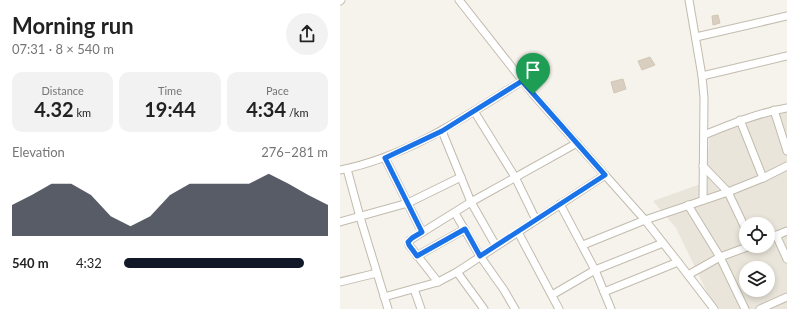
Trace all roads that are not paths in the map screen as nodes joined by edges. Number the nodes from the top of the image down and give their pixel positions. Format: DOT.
graph roads {
  1 [pos="459,0"];
  2 [pos="689,0"];
  3 [pos="787,16"];
  4 [pos="696,37"];
  5 [pos="787,56"];
  6 [pos="702,76"];
  7 [pos="522,81"];
  8 [pos="787,108"];
  9 [pos="774,110"];
  10 [pos="474,111"];
  11 [pos="740,120"];
  12 [pos="442,131"];
  13 [pos="704,135"];
  14 [pos="577,143"];
  15 [pos="787,151"];
  16 [pos="385,158"];
  17 [pos="703,166"];
  18 [pos="787,166"];
  19 [pos="343,169"];
  20 [pos="605,175"];
  21 [pos="461,177"];
  22 [pos="515,177"];
  23 [pos="763,178"];
  24 [pos="728,192"];
  25 [pos="703,200"];
  26 [pos="471,202"];
  27 [pos="408,203"];
  28 [pos="560,204"];
  29 [pos="688,205"];
  30 [pos="455,213"];
  31 [pos="360,217"];
  32 [pos="740,217"];
  33 [pos="536,220"];
  34 [pos="645,220"];
  35 [pos="340,222"];
  36 [pos="465,229"];
  37 [pos="787,231"];
  38 [pos="422,232"];
  39 [pos="518,232"];
  40 [pos="776,235"];
  41 [pos="663,243"];
  42 [pos="583,245"];
  43 [pos="496,246"];
  44 [pos="739,250"];
  45 [pos="417,256"];
  46 [pos="480,256"];
  47 [pos="720,257"];
  48 [pos="787,259"];
  49 [pos="678,262"];
  50 [pos="595,270"];
  51 [pos="456,272"];
  52 [pos="377,273"];
  53 [pos="688,275"];
  54 [pos="340,282"];
  55 [pos="438,282"];
  56 [pos="414,289"];
  57 [pos="604,292"];
  58 [pos="552,295"];
  59 [pos="787,296"];
  60 [pos="384,297"];
  61 [pos="388,309"];
  62 [pos="421,309"];
  63 [pos="484,309"];
  64 [pos="515,309"];
  65 [pos="559,309"];
  66 [pos="611,309"];
  67 [pos="714,309"];
  68 [pos="745,309"];
  69 [pos="760,309"];
  1 -- 7 [label="street"];
  2 -- 4 [label="street"];
  3 -- 4 [label="street"];
  4 -- 6 [label="street"];
  5 -- 6 [label="street"];
  6 -- 13 [label="street"];
  7 -- 10 [label="street"];
  7 -- 14 [label="street"];
  8 -- 9 [label="street"];
  9 -- 11 [label="street"];
  9 -- 15 [label="street"];
  10 -- 12 [label="street"];
  10 -- 22 [label="street"];
  11 -- 13 [label="street"];
  11 -- 23 [label="street"];
  12 -- 16 [label="street"];
  12 -- 21 [label="street"];
  13 -- 17 [label="street"];
  14 -- 20 [label="street"];
  14 -- 22 [label="street"];
  16 -- 19 [label="street"];
  16 -- 27 [label="street"];
  17 -- 24 [label="street"];
  17 -- 25 [label="street"];
  18 -- 23 [label="street"];
  19 -- 31 [label="street"];
  20 -- 28 [label="street"];
  20 -- 34 [label="street"];
  21 -- 26 [label="street"];
  21 -- 27 [label="street"];
  22 -- 26 [label="street"];
  22 -- 33 [label="street"];
  23 -- 24 [label="street"];
  24 -- 25 [label="street"];
  24 -- 32 [label="street"];
  25 -- 29 [label="street"];
  26 -- 30 [label="street"];
  26 -- 43 [label="street"];
  27 -- 31 [label="street"];
  27 -- 38 [label="street"];
  28 -- 33 [label="street"];
  28 -- 42 [label="street"];
  29 -- 34 [label="street"];
  29 -- 47 [label="street"];
  30 -- 36 [label="street"];
  30 -- 38 [label="street"];
  31 -- 35 [label="street"];
  31 -- 52 [label="street"];
  33 -- 39 [label="street"];
  34 -- 41 [label="street"];
  34 -- 42 [label="street"];
  36 -- 45 [label="street"];
  36 -- 46 [label="street"];
  37 -- 40 [label="street"];
  38 -- 45 [label="street"];
  39 -- 43 [label="street"];
  39 -- 58 [label="street"];
  40 -- 48 [label="street"];
  41 -- 49 [label="street"];
  41 -- 50 [label="street"];
  42 -- 50 [label="street"];
  43 -- 46 [label="street"];
  44 -- 47 [label="street"];
  45 -- 55 [label="street"];
  46 -- 51 [label="street"];
  46 -- 64 [label="street"];
  47 -- 53 [label="street"];
  47 -- 68 [label="street"];
  49 -- 53 [label="street"];
  49 -- 57 [label="street"];
  50 -- 57 [label="street"];
  50 -- 58 [label="street"];
  51 -- 55 [label="street"];
  51 -- 63 [label="street"];
  52 -- 54 [label="street"];
  52 -- 60 [label="street"];
  53 -- 67 [label="street"];
  55 -- 56 [label="street"];
  56 -- 60 [label="street"];
  56 -- 62 [label="street"];
  57 -- 66 [label="street"];
  58 -- 65 [label="street"];
  59 -- 69 [label="street"];
  60 -- 61 [label="street"];
}
